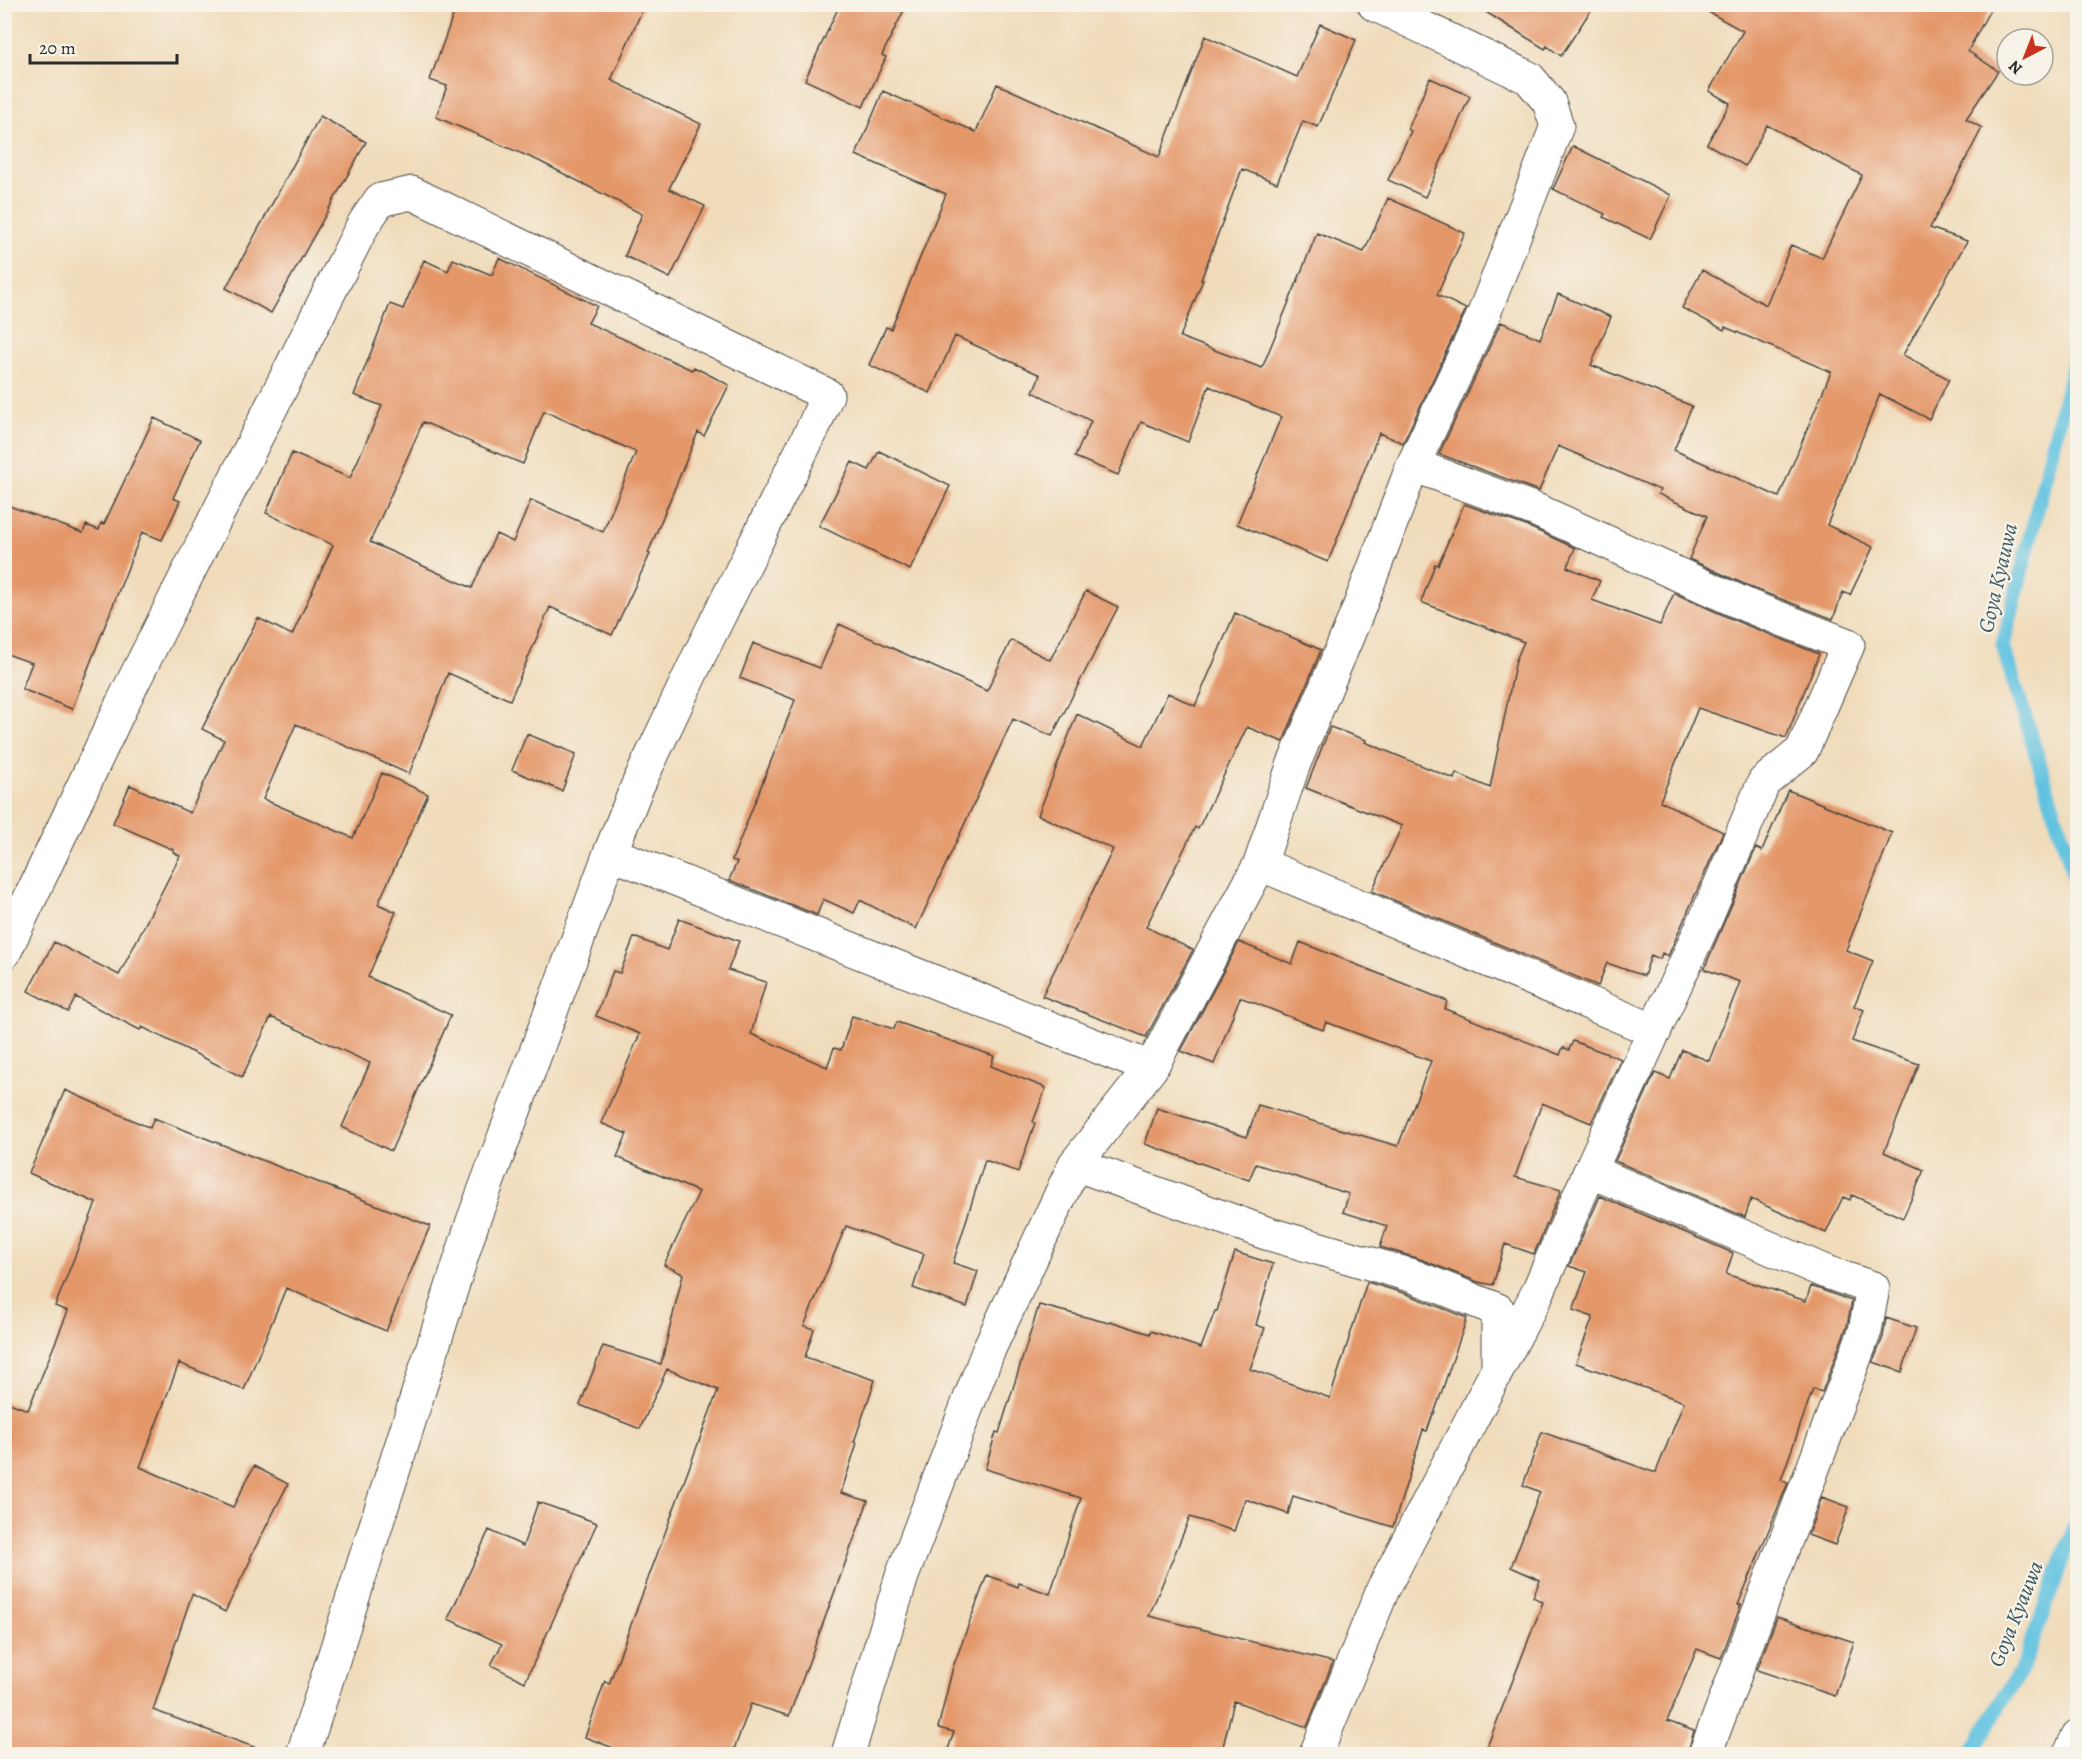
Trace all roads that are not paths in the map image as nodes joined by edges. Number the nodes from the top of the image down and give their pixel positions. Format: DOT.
graph roads {
  1 [pos="1374,4"];
  2 [pos="1413,465"];
  3 [pos="610,853"];
  4 [pos="1260,864"];
  5 [pos="4,953"];
  6 [pos="1655,1031"];
  7 [pos="1151,1068"];
  8 [pos="1075,1164"];
  9 [pos="1590,1171"];
  10 [pos="1498,1369"];
  11 [pos="2078,1736"];
  12 [pos="303,1755"];
  13 [pos="848,1755"];
  14 [pos="1316,1755"];
  15 [pos="1705,1755"];
  16 [pos="2070,1755"];
  1 -- 2 [label="street"];
  2 -- 4 [label="street"];
  2 -- 6 [label="street"];
  3 -- 5 [label="street"];
  3 -- 7 [label="street"];
  3 -- 12 [label="street"];
  4 -- 6 [label="street"];
  4 -- 7 [label="street"];
  6 -- 9 [label="street"];
  7 -- 8 [label="street"];
  8 -- 10 [label="street"];
  8 -- 13 [label="street"];
  9 -- 10 [label="street"];
  9 -- 15 [label="street"];
  10 -- 14 [label="street"];
  11 -- 16 [label="street"];
}
